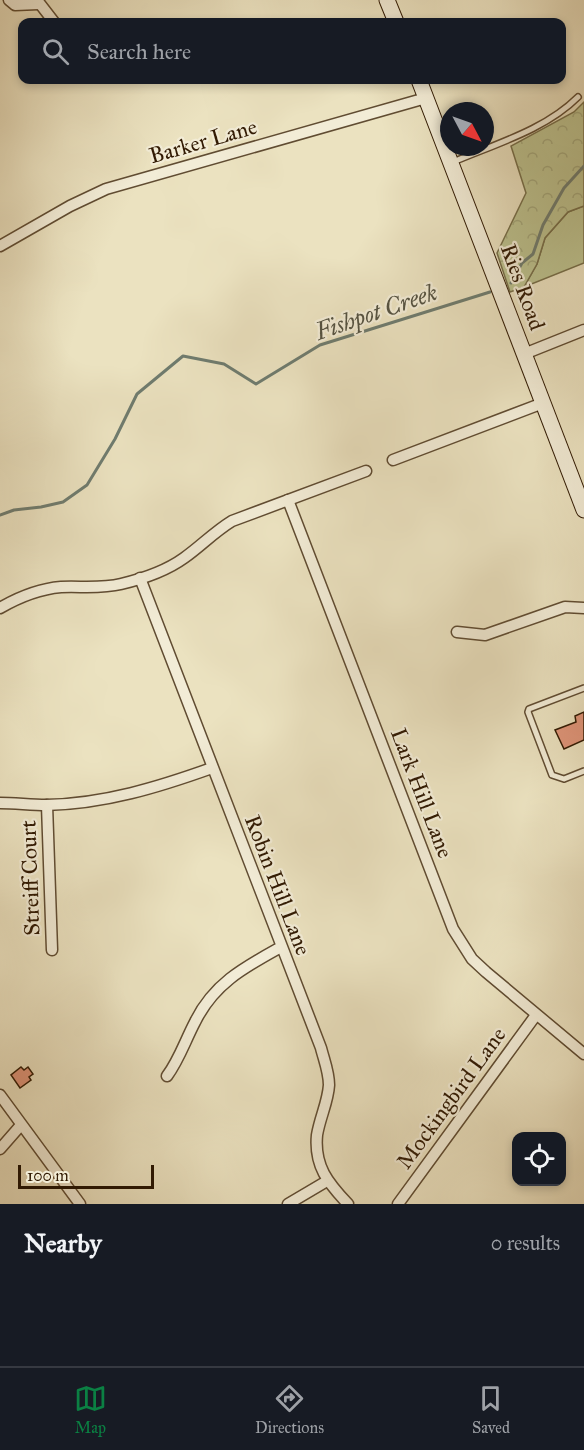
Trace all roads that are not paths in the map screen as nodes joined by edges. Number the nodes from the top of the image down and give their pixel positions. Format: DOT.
graph roads {
  1 [pos="9,0"];
  2 [pos="387,0"];
  3 [pos="38,2"];
  4 [pos="51,18"];
  5 [pos="394,18"];
  6 [pos="421,84"];
  7 [pos="578,97"];
  8 [pos="426,98"];
  9 [pos="452,163"];
  10 [pos="0,246"];
  11 [pos="584,330"];
  12 [pos="524,354"];
  13 [pos="543,403"];
  14 [pos="393,460"];
  15 [pos="366,471"];
  16 [pos="288,500"];
  17 [pos="584,510"];
  18 [pos="140,578"];
  19 [pos="0,608"];
  20 [pos="584,608"];
  21 [pos="457,633"];
  22 [pos="584,688"];
  23 [pos="212,768"];
  24 [pos="584,771"];
  25 [pos="0,803"];
  26 [pos="47,805"];
  27 [pos="281,947"];
  28 [pos="52,950"];
  29 [pos="536,1015"];
  30 [pos="584,1054"];
  31 [pos="167,1076"];
  32 [pos="0,1095"];
  33 [pos="21,1125"];
  34 [pos="0,1149"];
  35 [pos="327,1181"];
  36 [pos="81,1204"];
  37 [pos="288,1204"];
  38 [pos="348,1204"];
  39 [pos="398,1204"];
  1 -- 3 [label="street"];
  2 -- 5 [label="street"];
  3 -- 4 [label="street"];
  6 -- 8 [label="street, Ries Road"];
  7 -- 9 [label="lane"];
  8 -- 9 [label="street, Ries Road"];
  8 -- 10 [label="street, Barker Lane"];
  9 -- 12 [label="street, Ries Road"];
  11 -- 12 [label="street"];
  12 -- 13 [label="street, Ries Road"];
  13 -- 14 [label="street"];
  13 -- 17 [label="street, Ries Road"];
  15 -- 16 [label="street"];
  16 -- 18 [label="street"];
  16 -- 29 [label="street, Lark Hill Lane"];
  18 -- 19 [label="street"];
  18 -- 23 [label="street, Robin Hill Lane"];
  20 -- 21 [label="street"];
  22 -- 24 [label="lane"];
  23 -- 26 [label="street"];
  23 -- 27 [label="street, Robin Hill Lane"];
  25 -- 26 [label="street"];
  26 -- 28 [label="street, Streiff Court"];
  27 -- 31 [label="street"];
  27 -- 35 [label="street, Robin Hill Lane"];
  29 -- 30 [label="street, Lark Hill Lane"];
  29 -- 39 [label="street, Mockingbird Lane"];
  32 -- 33 [label="street"];
  33 -- 34 [label="street"];
  33 -- 36 [label="street"];
  35 -- 37 [label="street"];
  35 -- 38 [label="street, Robin Hill Lane"];
}
